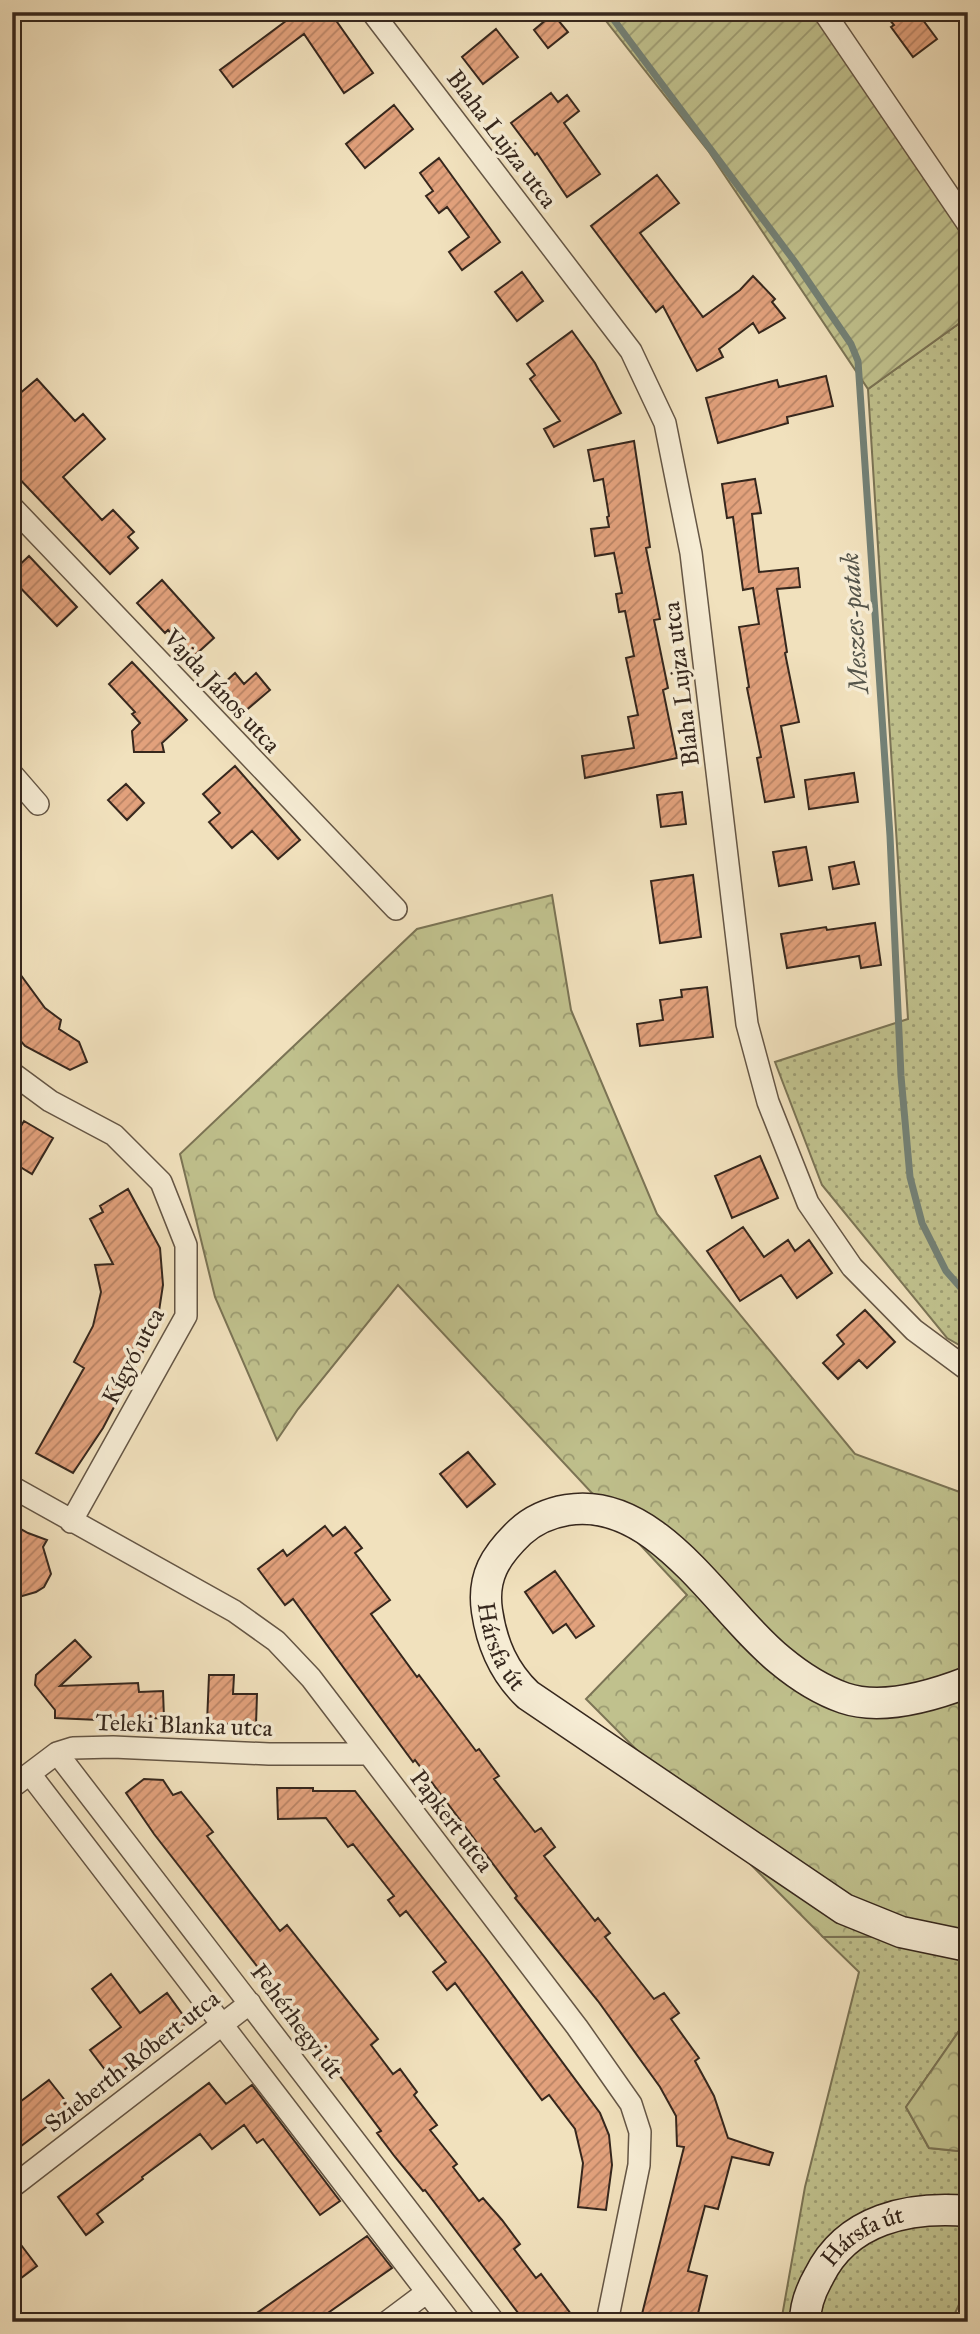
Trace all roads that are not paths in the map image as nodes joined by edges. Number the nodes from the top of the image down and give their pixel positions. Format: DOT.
graph roads {
  1 [pos="372,12"];
  2 [pos="824,12"];
  3 [pos="968,224"];
  4 [pos="12,508"];
  5 [pos="12,774"];
  6 [pos="38,804"];
  7 [pos="396,909"];
  8 [pos="12,1073"];
  9 [pos="968,1370"];
  10 [pos="12,1488"];
  11 [pos="71,1522"];
  12 [pos="968,1682"];
  13 [pos="57,1754"];
  14 [pos="367,1754"];
  15 [pos="30,1774"];
  16 [pos="12,1787"];
  17 [pos="968,1947"];
  18 [pos="250,2003"];
  19 [pos="222,2024"];
  20 [pos="12,2187"];
  21 [pos="968,2211"];
  22 [pos="426,2292"];
  23 [pos="387,2322"];
  24 [pos="450,2322"];
  25 [pos="494,2322"];
  26 [pos="607,2322"];
  27 [pos="805,2322"];
  1 -- 9 [label="street, Blaha Lujza utca"];
  2 -- 3 [label="street"];
  4 -- 7 [label="street, Vajda János utca"];
  5 -- 6 [label="street"];
  8 -- 11 [label="street, Kígyó utca"];
  10 -- 11 [label="street, Papkert utca"];
  11 -- 14 [label="street, Papkert utca"];
  12 -- 17 [label="street, Hársfa út"];
  13 -- 14 [label="street, Teleki Blanka utca"];
  13 -- 15 [label="street, Teleki Blanka utca"];
  13 -- 18 [label="street, Fehérhegyi út"];
  14 -- 26 [label="street, Papkert utca"];
  15 -- 16 [label="street, Teleki Blanka utca"];
  15 -- 19 [label="street"];
  18 -- 19 [label="street, Szieberth Róbert utca"];
  18 -- 25 [label="street, Fehérhegyi út"];
  19 -- 20 [label="street, Szieberth Róbert utca"];
  19 -- 22 [label="street"];
  21 -- 27 [label="street, Hársfa út"];
  22 -- 23 [label="street"];
  22 -- 24 [label="street"];
}
